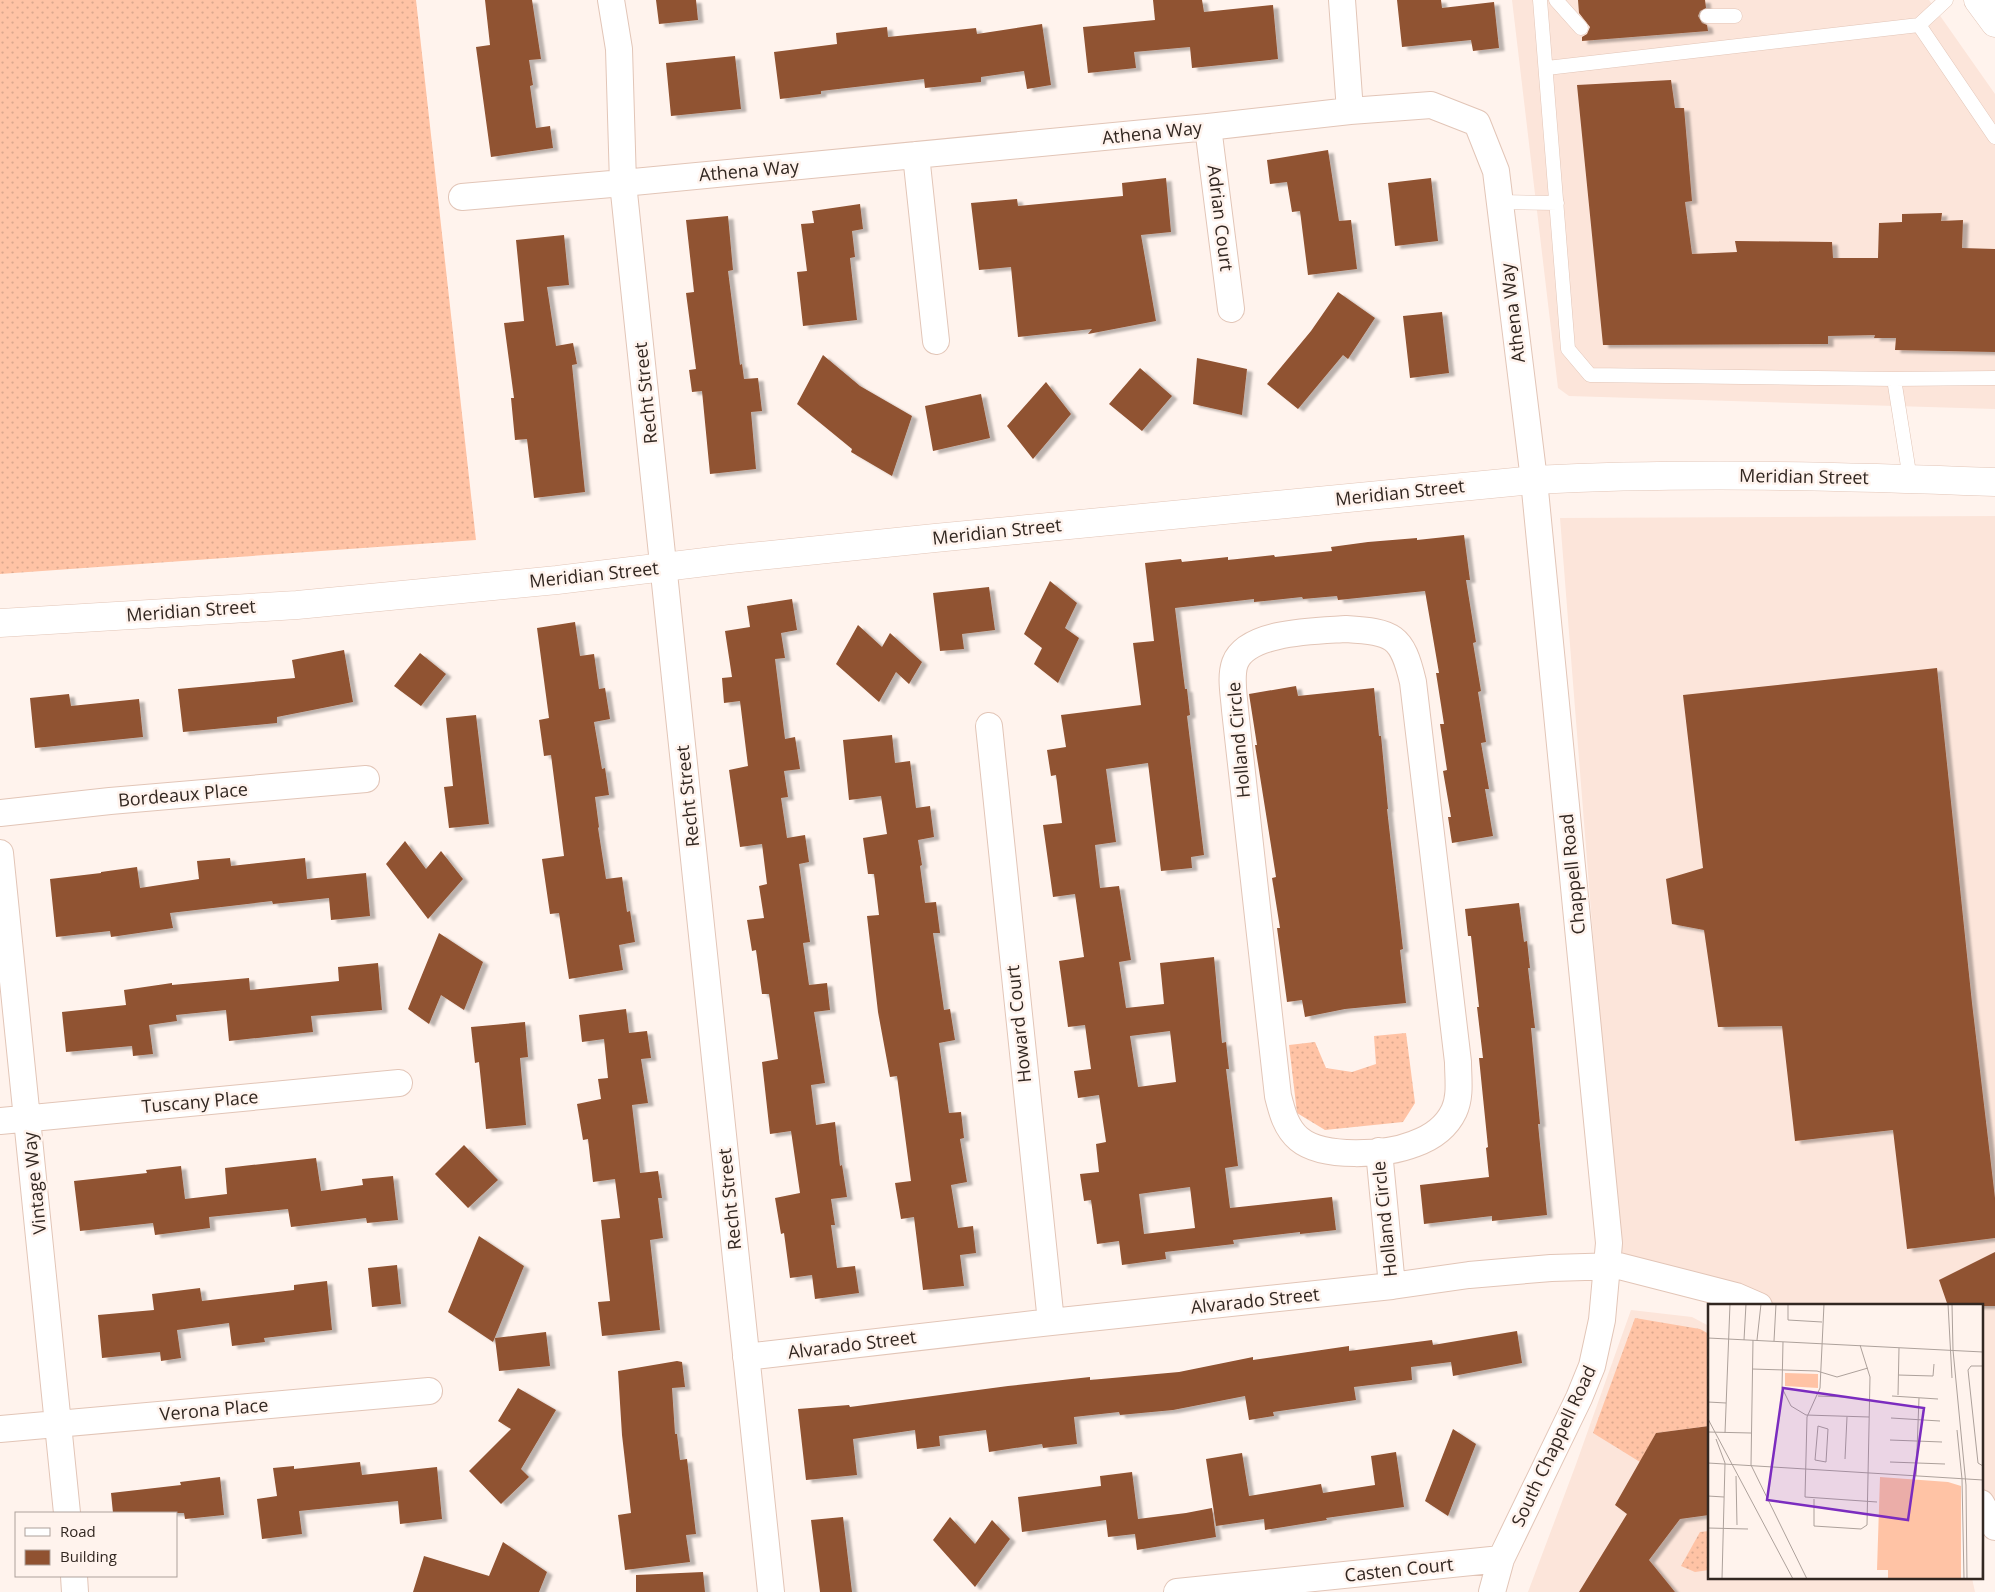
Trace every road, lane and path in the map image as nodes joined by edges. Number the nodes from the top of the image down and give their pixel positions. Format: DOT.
graph roads {
  1 [pos="611,0"];
  2 [pos="1342,0"];
  3 [pos="1540,0"];
  4 [pos="1556,0"];
  5 [pos="1946,0"];
  6 [pos="1978,0"];
  7 [pos="1707,16"];
  8 [pos="1735,16"];
  9 [pos="1995,23"];
  10 [pos="1919,25"];
  11 [pos="1581,28"];
  12 [pos="1546,68"];
  13 [pos="1350,111"];
  14 [pos="1208,127"];
  15 [pos="1995,137"];
  16 [pos="916,155"];
  17 [pos="624,183"];
  18 [pos="462,197"];
  19 [pos="1500,202"];
  20 [pos="1557,203"];
  21 [pos="1231,309"];
  22 [pos="936,341"];
  23 [pos="1995,378"];
  24 [pos="1894,379"];
  25 [pos="1910,479"];
  26 [pos="1534,480"];
  27 [pos="1995,482"];
  28 [pos="664,567"];
  29 [pos="0,623"];
  30 [pos="989,726"];
  31 [pos="366,779"];
  32 [pos="0,813"];
  33 [pos="0,853"];
  34 [pos="399,1083"];
  35 [pos="28,1118"];
  36 [pos="0,1121"];
  37 [pos="1378,1152"];
  38 [pos="1607,1268"];
  39 [pos="1392,1286"];
  40 [pos="1754,1304"];
  41 [pos="1051,1322"];
  42 [pos="746,1357"];
  43 [pos="429,1391"];
  44 [pos="59,1424"];
  45 [pos="0,1429"];
  46 [pos="1982,1505"];
  47 [pos="68,1512"];
  48 [pos="1995,1527"];
  49 [pos="1501,1559"];
  50 [pos="74,1577"];
  51 [pos="75,1592"];
  52 [pos="772,1592"];
  53 [pos="1177,1592"];
  54 [pos="1492,1592"];
  1 -- 17 [label="street, Recht Street"];
  2 -- 13 [label="street"];
  3 -- 12 [label="lane"];
  4 -- 11 [label="lane"];
  5 -- 10 [label="lane"];
  6 -- 9 [label="street"];
  7 -- 8 [label="lane"];
  10 -- 12 [label="lane"];
  10 -- 15 [label="lane"];
  12 -- 20 [label="lane"];
  13 -- 14 [label="street, Athena Way"];
  13 -- 19 [label="street, Athena Way"];
  14 -- 16 [label="street, Athena Way"];
  14 -- 21 [label="street, Adrian Court"];
  16 -- 17 [label="street, Athena Way"];
  16 -- 22 [label="street"];
  17 -- 18 [label="street, Athena Way"];
  17 -- 28 [label="street, Recht Street"];
  19 -- 20 [label="lane"];
  19 -- 26 [label="street, Athena Way"];
  20 -- 24 [label="lane"];
  23 -- 24 [label="lane"];
  24 -- 25 [label="lane"];
  25 -- 26 [label="street, Meridian Street"];
  25 -- 27 [label="street, Meridian Street"];
  26 -- 28 [label="street, Meridian Street"];
  26 -- 38 [label="street, Chappell Road"];
  28 -- 29 [label="street, Meridian Street"];
  28 -- 42 [label="street, Recht Street"];
  30 -- 41 [label="street, Howard Court"];
  31 -- 32 [label="street, Bordeaux Place"];
  33 -- 35 [label="street, Vintage Way"];
  34 -- 35 [label="street, Tuscany Place"];
  35 -- 36 [label="street, Tuscany Place"];
  35 -- 44 [label="street, Vintage Way"];
  37 -- 37 [label="street, Holland Circle"];
  37 -- 39 [label="street, Holland Circle"];
  38 -- 39 [label="street, Alvarado Street"];
  38 -- 40 [label="street, Alvarado Street"];
  38 -- 49 [label="street, South Chappell Road"];
  39 -- 41 [label="street, Alvarado Street"];
  41 -- 42 [label="street, Alvarado Street"];
  42 -- 52 [label="street, Recht Street"];
  43 -- 44 [label="street, Verona Place"];
  44 -- 45 [label="street, Verona Place"];
  44 -- 47 [label="street, Vintage Way"];
  46 -- 48 [label="street"];
  49 -- 53 [label="street, Casten Court"];
  49 -- 54 [label="street, South Chappell Road"];
  50 -- 51 [label="street"];
}
